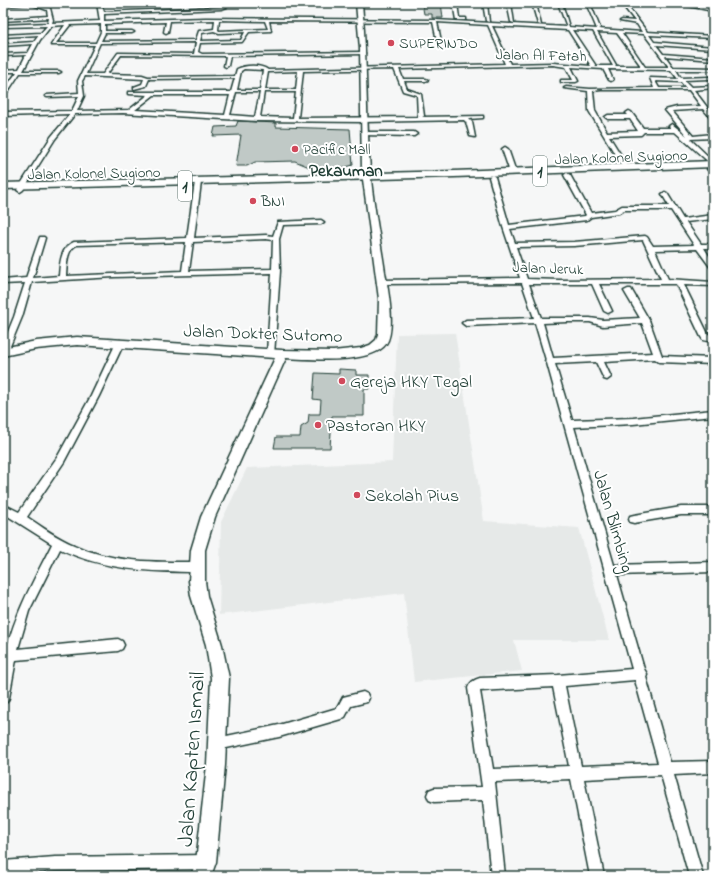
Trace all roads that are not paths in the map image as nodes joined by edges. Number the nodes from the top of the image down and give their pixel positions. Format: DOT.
graph roads {
  1 [pos="30,3"];
  2 [pos="99,3"];
  3 [pos="229,3"];
  4 [pos="359,3"];
  5 [pos="455,3"];
  6 [pos="509,3"];
  7 [pos="534,3"];
  8 [pos="560,3"];
  9 [pos="588,3"];
  10 [pos="623,3"];
  11 [pos="676,3"];
  12 [pos="686,3"];
  13 [pos="483,4"];
  14 [pos="3,5"];
  15 [pos="713,8"];
  16 [pos="34,12"];
  17 [pos="49,12"];
  18 [pos="102,13"];
  19 [pos="50,17"];
  20 [pos="217,19"];
  21 [pos="3,20"];
  22 [pos="267,20"];
  23 [pos="360,20"];
  24 [pos="435,20"];
  25 [pos="486,20"];
  26 [pos="168,21"];
  27 [pos="622,21"];
  28 [pos="513,22"];
  29 [pos="69,23"];
  30 [pos="637,23"];
  31 [pos="50,24"];
  32 [pos="103,24"];
  33 [pos="540,24"];
  34 [pos="3,26"];
  35 [pos="569,28"];
  36 [pos="604,28"];
  37 [pos="596,29"];
  38 [pos="216,30"];
  39 [pos="248,31"];
  40 [pos="618,31"];
  41 [pos="103,32"];
  42 [pos="132,32"];
  43 [pos="166,32"];
  44 [pos="645,33"];
  45 [pos="42,34"];
  46 [pos="3,36"];
  47 [pos="713,37"];
  48 [pos="439,41"];
  49 [pos="198,42"];
  50 [pos="36,43"];
  51 [pos="98,43"];
  52 [pos="654,43"];
  53 [pos="3,45"];
  54 [pos="707,47"];
  55 [pos="713,48"];
  56 [pos="363,53"];
  57 [pos="713,53"];
  58 [pos="29,54"];
  59 [pos="228,54"];
  60 [pos="3,55"];
  61 [pos="198,55"];
  62 [pos="173,56"];
  63 [pos="664,56"];
  64 [pos="713,59"];
  65 [pos="311,61"];
  66 [pos="171,63"];
  67 [pos="567,65"];
  68 [pos="614,65"];
  69 [pos="226,66"];
  70 [pos="508,66"];
  71 [pos="593,67"];
  72 [pos="396,68"];
  73 [pos="605,68"];
  74 [pos="644,68"];
  75 [pos="672,68"];
  76 [pos="362,69"];
  77 [pos="713,69"];
  78 [pos="301,70"];
  79 [pos="3,71"];
  80 [pos="20,71"];
  81 [pos="266,71"];
  82 [pos="59,72"];
  83 [pos="83,74"];
  84 [pos="105,74"];
  85 [pos="238,77"];
  86 [pos="147,78"];
  87 [pos="708,78"];
  88 [pos="400,80"];
  89 [pos="426,80"];
  90 [pos="611,80"];
  91 [pos="680,80"];
  92 [pos="563,81"];
  93 [pos="9,86"];
  94 [pos="3,87"];
  95 [pos="713,87"];
  96 [pos="136,88"];
  97 [pos="566,88"];
  98 [pos="590,90"];
  99 [pos="658,90"];
  100 [pos="691,90"];
  101 [pos="262,91"];
  102 [pos="299,91"];
  103 [pos="130,93"];
  104 [pos="233,93"];
  105 [pos="82,94"];
  106 [pos="152,94"];
  107 [pos="3,95"];
  108 [pos="47,96"];
  109 [pos="713,106"];
  110 [pos="704,107"];
  111 [pos="131,112"];
  112 [pos="73,113"];
  113 [pos="3,114"];
  114 [pos="421,116"];
  115 [pos="481,117"];
  116 [pos="608,117"];
  117 [pos="227,118"];
  118 [pos="467,118"];
  119 [pos="713,118"];
  120 [pos="257,119"];
  121 [pos="296,119"];
  122 [pos="364,120"];
  123 [pos="642,130"];
  124 [pos="364,134"];
  125 [pos="414,134"];
  126 [pos="606,134"];
  127 [pos="473,136"];
  128 [pos="713,136"];
  129 [pos="688,138"];
  130 [pos="505,149"];
  131 [pos="626,168"];
  132 [pos="712,169"];
  133 [pos="513,172"];
  134 [pos="567,175"];
  135 [pos="492,177"];
  136 [pos="367,179"];
  137 [pos="197,184"];
  138 [pos="3,186"];
  139 [pos="21,188"];
  140 [pos="3,190"];
  141 [pos="665,194"];
  142 [pos="673,208"];
  143 [pos="589,215"];
  144 [pos="713,217"];
  145 [pos="682,221"];
  146 [pos="321,222"];
  147 [pos="506,227"];
  148 [pos="42,238"];
  149 [pos="276,239"];
  150 [pos="190,240"];
  151 [pos="512,245"];
  152 [pos="699,246"];
  153 [pos="713,246"];
  154 [pos="652,248"];
  155 [pos="713,267"];
  156 [pos="276,271"];
  157 [pos="185,273"];
  158 [pos="62,278"];
  159 [pos="30,280"];
  160 [pos="523,281"];
  161 [pos="3,282"];
  162 [pos="381,282"];
  163 [pos="595,282"];
  164 [pos="666,282"];
  165 [pos="679,282"];
  166 [pos="713,284"];
  167 [pos="628,291"];
  168 [pos="608,311"];
  169 [pos="538,320"];
  170 [pos="645,320"];
  171 [pos="466,323"];
  172 [pos="713,339"];
  173 [pos="120,343"];
  174 [pos="3,351"];
  175 [pos="277,353"];
  176 [pos="658,356"];
  177 [pos="599,359"];
  178 [pos="549,361"];
  179 [pos="713,361"];
  180 [pos="607,377"];
  181 [pos="713,413"];
  182 [pos="569,424"];
  183 [pos="3,508"];
  184 [pos="713,511"];
  185 [pos="21,517"];
  186 [pos="634,519"];
  187 [pos="58,542"];
  188 [pos="197,567"];
  189 [pos="713,567"];
  190 [pos="610,570"];
  191 [pos="118,645"];
  192 [pos="12,655"];
  193 [pos="641,674"];
  194 [pos="558,681"];
  195 [pos="3,698"];
  196 [pos="363,698"];
  197 [pos="217,744"];
  198 [pos="665,767"];
  199 [pos="713,767"];
  200 [pos="577,774"];
  201 [pos="487,776"];
  202 [pos="489,793"];
  203 [pos="434,795"];
  204 [pos="3,868"];
  205 [pos="203,869"];
  206 [pos="498,876"];
  207 [pos="597,876"];
  208 [pos="696,876"];
  1 -- 14 [label="street"];
  1 -- 17 [label="street"];
  2 -- 18 [label="street"];
  3 -- 18 [label="street"];
  4 -- 23 [label="main road, Jalan Dokter Sutomo"];
  5 -- 25 [label="street"];
  6 -- 28 [label="street"];
  7 -- 33 [label="street"];
  8 -- 35 [label="street"];
  9 -- 37 [label="street"];
  10 -- 30 [label="street"];
  11 -- 12 [label="main road"];
  12 -- 15 [label="main road"];
  13 -- 25 [label="street"];
  16 -- 17 [label="street"];
  17 -- 19 [label="street"];
  18 -- 32 [label="street"];
  19 -- 21 [label="street"];
  19 -- 31 [label="street"];
  20 -- 22 [label="street"];
  20 -- 26 [label="street"];
  20 -- 38 [label="street"];
  22 -- 23 [label="street"];
  22 -- 39 [label="street"];
  23 -- 24 [label="street"];
  23 -- 56 [label="main road, Jalan Dokter Sutomo"];
  24 -- 25 [label="street"];
  24 -- 48 [label="street"];
  25 -- 28 [label="street"];
  25 -- 35 [label="street"];
  25 -- 70 [label="street"];
  26 -- 32 [label="street"];
  26 -- 43 [label="street"];
  27 -- 30 [label="street"];
  28 -- 33 [label="street"];
  29 -- 31 [label="street"];
  29 -- 32 [label="street"];
  29 -- 51 [label="street"];
  30 -- 44 [label="street"];
  31 -- 34 [label="street"];
  31 -- 45 [label="street"];
  32 -- 41 [label="street"];
  33 -- 35 [label="street"];
  35 -- 37 [label="street"];
  35 -- 71 [label="street"];
  36 -- 37 [label="street"];
  37 -- 40 [label="street"];
  37 -- 68 [label="street"];
  38 -- 39 [label="street"];
  38 -- 49 [label="street"];
  39 -- 49 [label="street"];
  40 -- 44 [label="street"];
  40 -- 74 [label="street"];
  41 -- 42 [label="street"];
  41 -- 51 [label="street"];
  44 -- 47 [label="street"];
  44 -- 52 [label="street"];
  45 -- 46 [label="street"];
  45 -- 50 [label="street"];
  49 -- 51 [label="street"];
  49 -- 61 [label="street"];
  50 -- 53 [label="street"];
  50 -- 58 [label="street"];
  51 -- 83 [label="street"];
  52 -- 54 [label="street"];
  52 -- 63 [label="street"];
  54 -- 55 [label="street"];
  54 -- 57 [label="street"];
  56 -- 65 [label="street"];
  56 -- 76 [label="main road, Jalan Dokter Sutomo"];
  58 -- 60 [label="street"];
  58 -- 80 [label="street"];
  59 -- 61 [label="street"];
  59 -- 65 [label="street"];
  59 -- 69 [label="street"];
  61 -- 62 [label="street"];
  62 -- 66 [label="street"];
  62 -- 84 [label="street"];
  63 -- 64 [label="street"];
  63 -- 75 [label="street"];
  65 -- 76 [label="street, Jalan Al Fatah"];
  65 -- 78 [label="street"];
  67 -- 70 [label="street, Jalan Al Fatah"];
  67 -- 71 [label="street, Jalan Al Fatah"];
  67 -- 92 [label="street"];
  70 -- 72 [label="street, Jalan Al Fatah"];
  71 -- 73 [label="street, Jalan Al Fatah"];
  72 -- 76 [label="street, Jalan Al Fatah"];
  72 -- 88 [label="street"];
  73 -- 74 [label="street, Jalan Al Fatah"];
  73 -- 90 [label="street"];
  74 -- 75 [label="street, Jalan Al Fatah"];
  75 -- 77 [label="street, Jalan Al Fatah"];
  75 -- 91 [label="street"];
  76 -- 122 [label="main road, Jalan Dokter Sutomo"];
  78 -- 81 [label="street"];
  78 -- 102 [label="street"];
  79 -- 80 [label="street"];
  80 -- 82 [label="street"];
  80 -- 93 [label="street"];
  81 -- 85 [label="street"];
  81 -- 101 [label="street"];
  83 -- 84 [label="street"];
  83 -- 105 [label="street"];
  84 -- 86 [label="street"];
  85 -- 86 [label="street"];
  85 -- 104 [label="street"];
  86 -- 96 [label="street"];
  87 -- 91 [label="street"];
  88 -- 89 [label="street"];
  88 -- 114 [label="street"];
  91 -- 99 [label="street"];
  91 -- 100 [label="street"];
  93 -- 94 [label="street"];
  93 -- 107 [label="street"];
  95 -- 100 [label="street"];
  97 -- 98 [label="street"];
  98 -- 99 [label="street"];
  98 -- 126 [label="street"];
  99 -- 100 [label="street"];
  100 -- 110 [label="street"];
  101 -- 102 [label="street"];
  101 -- 104 [label="street"];
  101 -- 120 [label="street"];
  102 -- 121 [label="street"];
  103 -- 106 [label="street"];
  104 -- 106 [label="street"];
  104 -- 117 [label="street"];
  105 -- 108 [label="street"];
  105 -- 112 [label="street"];
  106 -- 111 [label="street"];
  109 -- 110 [label="street"];
  110 -- 119 [label="street"];
  110 -- 129 [label="street"];
  111 -- 112 [label="street"];
  111 -- 117 [label="street"];
  112 -- 113 [label="street"];
  112 -- 139 [label="street"];
  115 -- 118 [label="street"];
  116 -- 123 [label="street"];
  117 -- 120 [label="street"];
  118 -- 122 [label="street"];
  118 -- 127 [label="street"];
  120 -- 121 [label="street"];
  121 -- 122 [label="street"];
  122 -- 124 [label="main road, Jalan Dokter Sutomo"];
  123 -- 126 [label="street"];
  123 -- 129 [label="street"];
  124 -- 125 [label="street"];
  124 -- 136 [label="main road, Jalan Dokter Sutomo"];
  126 -- 131 [label="street"];
  128 -- 129 [label="street"];
  129 -- 132 [label="street"];
  130 -- 133 [label="street"];
  131 -- 132 [label="highway, Jalan Kolonel Sugiono / 1"];
  131 -- 133 [label="highway, Jalan Kolonel Sugiono / 1"];
  132 -- 134 [label="highway, Jalan Kolonel Sugiono / 1"];
  133 -- 136 [label="highway, Jalan Kolonel Sugiono / 1"];
  134 -- 135 [label="highway, Jalan Kolonel Sugiono / 1"];
  134 -- 143 [label="street"];
  135 -- 136 [label="highway, Jalan Kolonel Sugiono / 1"];
  135 -- 147 [label="street, Jalan Blimbing"];
  136 -- 137 [label="highway, Jalan Kolonel Sugiono / 1"];
  136 -- 162 [label="main road, Jalan Dokter Sutomo"];
  137 -- 139 [label="highway, Jalan Kolonel Sugiono / 1"];
  137 -- 150 [label="street"];
  138 -- 139 [label="highway, 1"];
  139 -- 140 [label="highway, Jalan Kolonel Sugiono / 1"];
  141 -- 142 [label="street"];
  142 -- 143 [label="street"];
  142 -- 145 [label="street"];
  143 -- 147 [label="street"];
  144 -- 145 [label="street"];
  145 -- 152 [label="street"];
  146 -- 149 [label="street"];
  147 -- 151 [label="street, Jalan Blimbing"];
  148 -- 159 [label="street"];
  149 -- 150 [label="street"];
  149 -- 156 [label="street"];
  150 -- 157 [label="street"];
  150 -- 158 [label="street"];
  151 -- 154 [label="street"];
  151 -- 160 [label="street, Jalan Blimbing"];
  152 -- 153 [label="street"];
  152 -- 154 [label="street"];
  152 -- 155 [label="street"];
  154 -- 164 [label="street"];
  156 -- 157 [label="street"];
  156 -- 175 [label="street"];
  157 -- 158 [label="street"];
  158 -- 159 [label="street"];
  159 -- 161 [label="street"];
  159 -- 174 [label="street"];
  160 -- 162 [label="street, Jalan Jeruk"];
  160 -- 163 [label="street, Jalan Jeruk"];
  160 -- 169 [label="street, Jalan Blimbing"];
  162 -- 175 [label="main road, Jalan Dokter Sutomo"];
  163 -- 164 [label="street, Jalan Jeruk"];
  163 -- 168 [label="street"];
  164 -- 165 [label="street, Jalan Jeruk"];
  165 -- 166 [label="street, Jalan Jeruk"];
  165 -- 172 [label="street"];
  167 -- 170 [label="street"];
  169 -- 170 [label="street"];
  169 -- 171 [label="street"];
  169 -- 178 [label="street, Jalan Blimbing"];
  170 -- 176 [label="street"];
  173 -- 174 [label="main road, Jalan Dokter Sutomo"];
  173 -- 175 [label="main road, Jalan Dokter Sutomo"];
  173 -- 185 [label="street"];
  175 -- 188 [label="main road, Jalan Kapten Ismail"];
  176 -- 177 [label="street"];
  176 -- 179 [label="street"];
  177 -- 178 [label="street"];
  177 -- 180 [label="street"];
  178 -- 182 [label="street, Jalan Blimbing"];
  181 -- 182 [label="street"];
  182 -- 190 [label="street, Jalan Blimbing"];
  183 -- 185 [label="street"];
  184 -- 186 [label="street"];
  185 -- 187 [label="street"];
  187 -- 188 [label="street"];
  187 -- 192 [label="street"];
  188 -- 197 [label="main road, Jalan Kapten Ismail"];
  189 -- 190 [label="street"];
  190 -- 193 [label="street, Jalan Blimbing"];
  191 -- 192 [label="street"];
  192 -- 195 [label="street"];
  193 -- 194 [label="street"];
  193 -- 198 [label="street, Jalan Blimbing"];
  194 -- 200 [label="street"];
  194 -- 201 [label="street"];
  196 -- 197 [label="street"];
  197 -- 205 [label="main road, Jalan Kapten Ismail"];
  198 -- 199 [label="street"];
  198 -- 200 [label="street"];
  198 -- 208 [label="street, Jalan Blimbing"];
  200 -- 201 [label="street"];
  200 -- 207 [label="street"];
  201 -- 202 [label="street"];
  202 -- 203 [label="street"];
  202 -- 206 [label="street"];
  204 -- 205 [label="street"];
}
